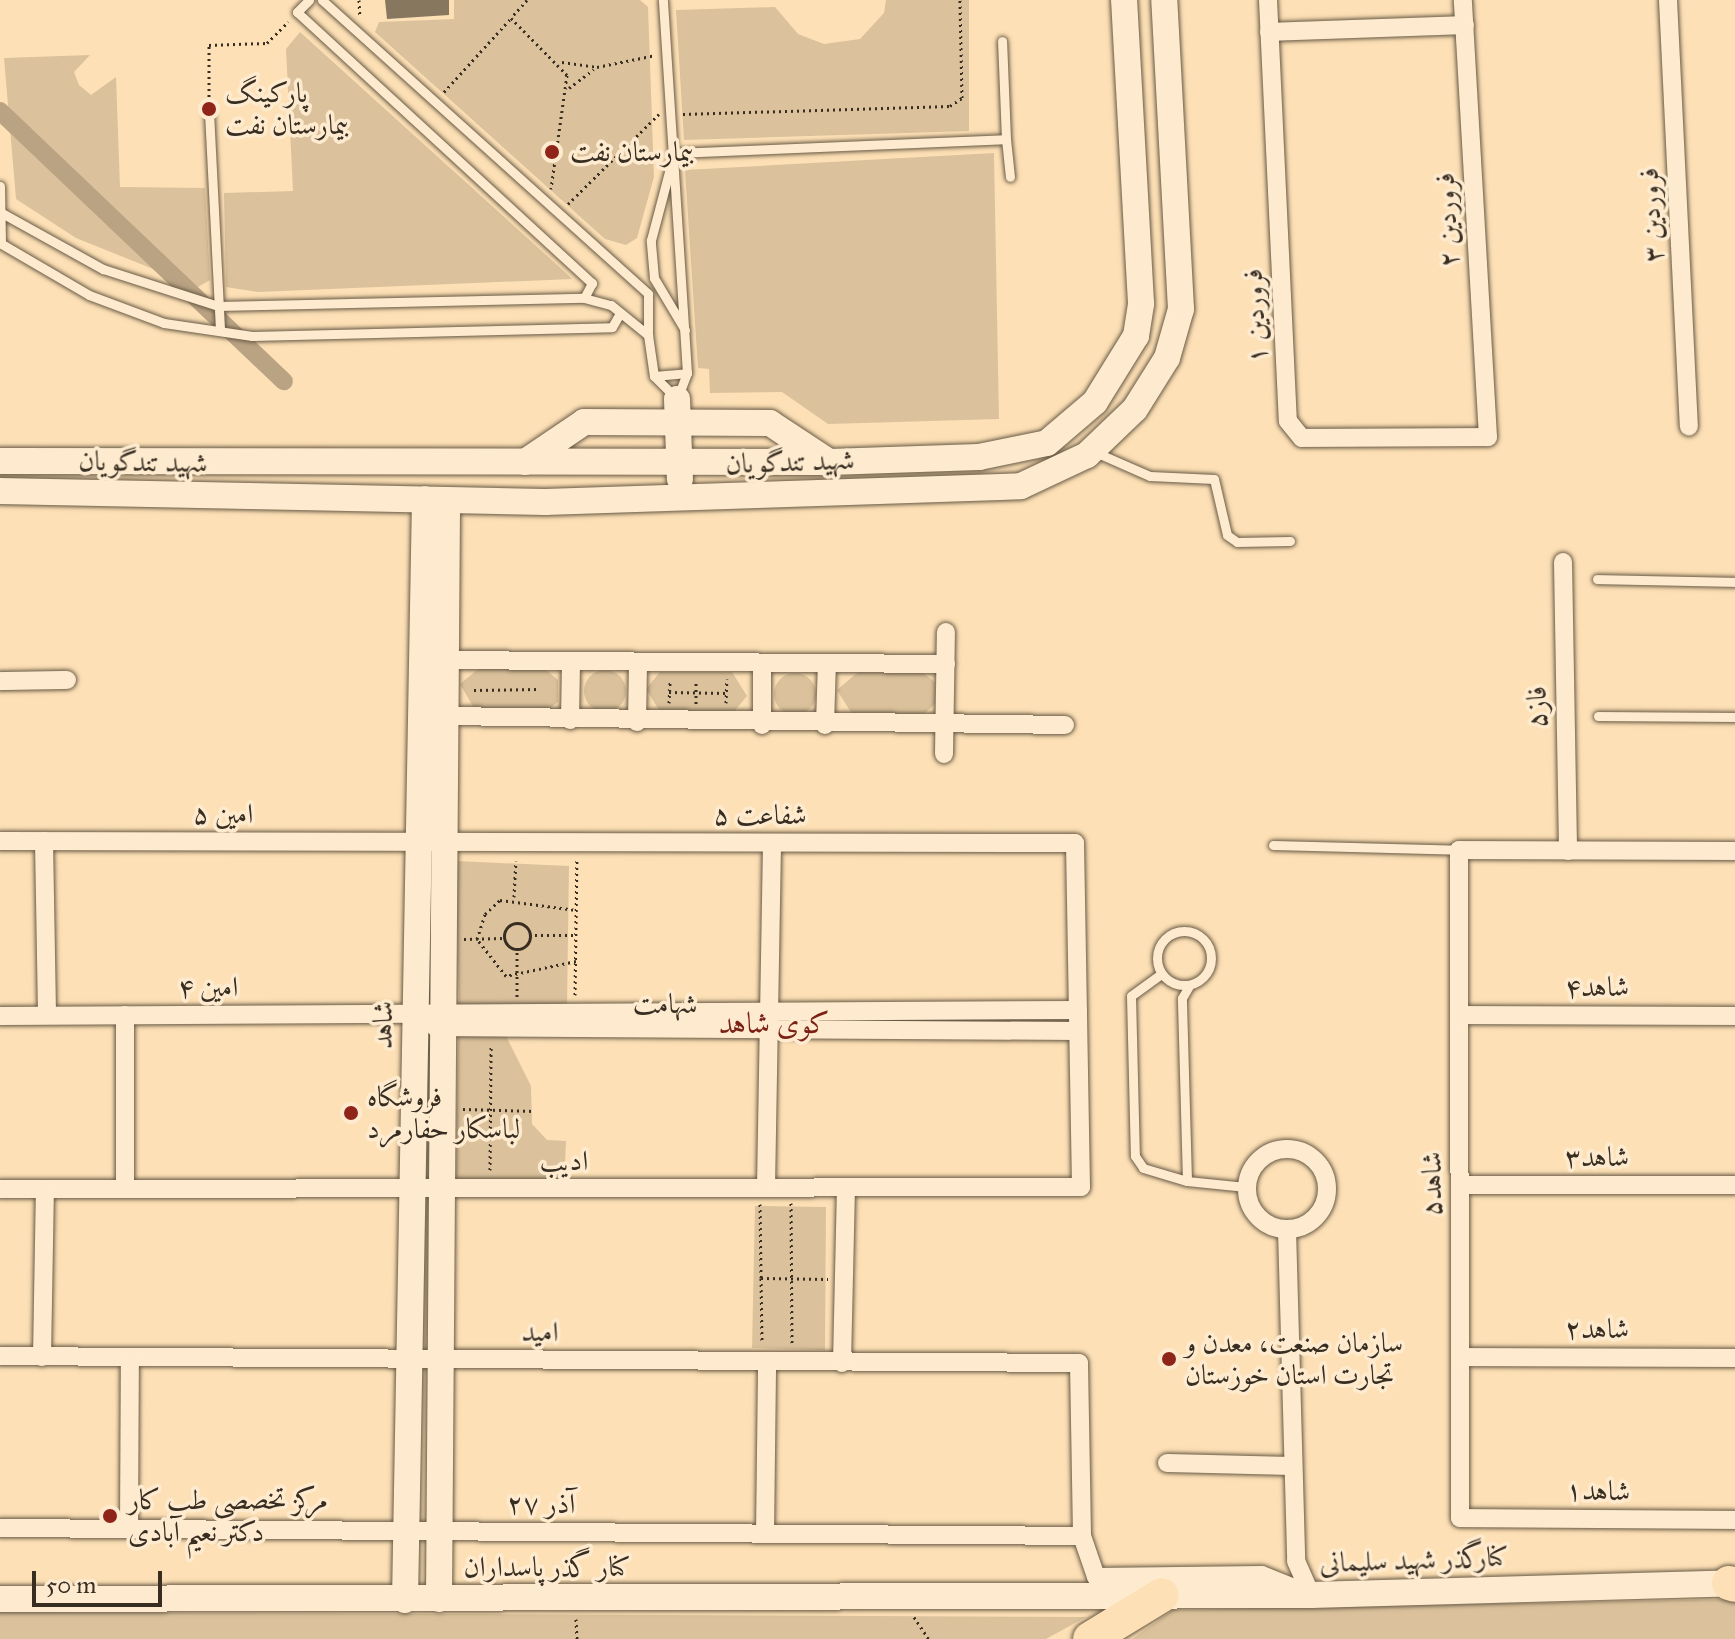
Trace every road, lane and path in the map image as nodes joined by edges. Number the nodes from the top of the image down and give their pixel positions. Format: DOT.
graph roads {
  1 [pos="309,0"];
  2 [pos="322,0"];
  3 [pos="527,0"];
  4 [pos="663,0"];
  5 [pos="960,0"];
  6 [pos="1124,0"];
  7 [pos="1164,0"];
  8 [pos="1268,0"];
  9 [pos="1463,0"];
  10 [pos="1668,0"];
  11 [pos="297,12"];
  12 [pos="511,18"];
  13 [pos="1465,25"];
  14 [pos="1269,32"];
  15 [pos="1002,41"];
  16 [pos="667,52"];
  17 [pos="561,61"];
  18 [pos="597,67"];
  19 [pos="569,88"];
  20 [pos="435,102"];
  21 [pos="209,112"];
  22 [pos="672,113"];
  23 [pos="1006,139"];
  24 [pos="674,153"];
  25 [pos="1010,177"];
  26 [pos="0,186"];
  27 [pos="548,204"];
  28 [pos="0,212"];
  29 [pos="559,213"];
  30 [pos="0,243"];
  31 [pos="584,298"];
  32 [pos="1141,303"];
  33 [pos="218,306"];
  34 [pos="1181,309"];
  35 [pos="620,313"];
  36 [pos="685,330"];
  37 [pos="220,331"];
  38 [pos="648,335"];
  39 [pos="687,373"];
  40 [pos="654,376"];
  41 [pos="678,411"];
  42 [pos="1689,426"];
  43 [pos="1488,437"];
  44 [pos="1093,450"];
  45 [pos="979,457"];
  46 [pos="0,461"];
  47 [pos="525,462"];
  48 [pos="679,462"];
  49 [pos="829,462"];
  50 [pos="983,487"];
  51 [pos="0,491"];
  52 [pos="680,497"];
  53 [pos="436,500"];
  54 [pos="1290,541"];
  55 [pos="1563,562"];
  56 [pos="1597,579"];
  57 [pos="1735,582"];
  58 [pos="946,632"];
  59 [pos="446,660"];
  60 [pos="539,661"];
  61 [pos="571,661"];
  62 [pos="638,662"];
  63 [pos="696,662"];
  64 [pos="762,663"];
  65 [pos="827,663"];
  66 [pos="946,664"];
  67 [pos="727,676"];
  68 [pos="67,680"];
  69 [pos="0,681"];
  70 [pos="670,682"];
  71 [pos="539,689"];
  72 [pos="474,690"];
  73 [pos="669,692"];
  74 [pos="696,693"];
  75 [pos="726,693"];
  76 [pos="726,703"];
  77 [pos="669,706"];
  78 [pos="446,716"];
  79 [pos="1598,716"];
  80 [pos="1735,717"];
  81 [pos="541,719"];
  82 [pos="570,720"];
  83 [pos="637,722"];
  84 [pos="696,724"];
  85 [pos="762,725"];
  86 [pos="825,725"];
  87 [pos="945,725"];
  88 [pos="1065,725"];
  89 [pos="944,754"];
  90 [pos="0,841"];
  91 [pos="44,841"];
  92 [pos="516,843"];
  93 [pos="577,843"];
  94 [pos="772,843"];
  95 [pos="432,844"];
  96 [pos="1273,845"];
  97 [pos="1459,850"];
  98 [pos="1568,851"];
  99 [pos="1735,851"];
  100 [pos="514,897"];
  101 [pos="576,910"];
  102 [pos="529,935"];
  103 [pos="576,935"];
  104 [pos="444,938"];
  105 [pos="504,938"];
  106 [pos="477,939"];
  107 [pos="517,949"];
  108 [pos="576,961"];
  109 [pos="1161,974"];
  110 [pos="516,975"];
  111 [pos="1189,986"];
  112 [pos="1078,1010"];
  113 [pos="518,1011"];
  114 [pos="575,1011"];
  115 [pos="768,1011"];
  116 [pos="415,1014"];
  117 [pos="47,1015"];
  118 [pos="125,1015"];
  119 [pos="1459,1015"];
  120 [pos="0,1016"];
  121 [pos="1735,1016"];
  122 [pos="443,1022"];
  123 [pos="1078,1031"];
  124 [pos="491,1032"];
  125 [pos="769,1032"];
  126 [pos="443,1108"];
  127 [pos="491,1110"];
  128 [pos="535,1111"];
  129 [pos="1187,1181"];
  130 [pos="1460,1185"];
  131 [pos="1735,1185"];
  132 [pos="1246,1187"];
  133 [pos="412,1188"];
  134 [pos="763,1188"];
  135 [pos="791,1188"];
  136 [pos="846,1188"];
  137 [pos="0,1189"];
  138 [pos="45,1189"];
  139 [pos="125,1189"];
  140 [pos="442,1190"];
  141 [pos="490,1190"];
  142 [pos="1287,1230"];
  143 [pos="761,1278"];
  144 [pos="792,1279"];
  145 [pos="844,1279"];
  146 [pos="0,1356"];
  147 [pos="42,1357"];
  148 [pos="764,1357"];
  149 [pos="1460,1357"];
  150 [pos="130,1358"];
  151 [pos="1735,1358"];
  152 [pos="441,1359"];
  153 [pos="409,1361"];
  154 [pos="793,1363"];
  155 [pos="842,1363"];
  156 [pos="1167,1463"];
  157 [pos="1293,1466"];
  158 [pos="1460,1518"];
  159 [pos="1735,1520"];
  160 [pos="0,1528"];
  161 [pos="129,1529"];
  162 [pos="405,1531"];
  163 [pos="439,1531"];
  164 [pos="765,1534"];
  165 [pos="1082,1536"];
  166 [pos="1733,1584"];
  167 [pos="1162,1595"];
  168 [pos="1311,1595"];
  169 [pos="1094,1597"];
  170 [pos="0,1599"];
  171 [pos="439,1599"];
  172 [pos="405,1600"];
  173 [pos="1090,1639"];
  1 -- 11 [label="lane"];
  2 -- 20 [label="lane"];
  3 -- 12 [label="path"];
  4 -- 16 [label="lane"];
  5 -- 22 [label="path"];
  6 -- 32 [label="main road, شهید تندگویان"];
  7 -- 34 [label="main road, شهید تندگویان"];
  8 -- 14 [label="street, فروردین ۱"];
  9 -- 13 [label="street, فروردین ۲"];
  10 -- 42 [label="street, فروردین ۳"];
  11 -- 21 [label="path"];
  11 -- 31 [label="lane"];
  12 -- 17 [label="path"];
  12 -- 20 [label="path"];
  13 -- 14 [label="street"];
  13 -- 43 [label="street, فروردین ۲"];
  14 -- 43 [label="street, فروردین ۱"];
  15 -- 23 [label="lane"];
  16 -- 18 [label="path"];
  16 -- 22 [label="lane"];
  17 -- 18 [label="path"];
  17 -- 19 [label="path"];
  18 -- 19 [label="path"];
  19 -- 27 [label="path"];
  20 -- 27 [label="lane"];
  21 -- 33 [label="lane"];
  22 -- 24 [label="lane"];
  22 -- 29 [label="path"];
  23 -- 24 [label="lane"];
  23 -- 25 [label="lane"];
  24 -- 36 [label="lane"];
  24 -- 36 [label="lane"];
  26 -- 28 [label="lane"];
  27 -- 29 [label="lane"];
  28 -- 30 [label="lane"];
  28 -- 33 [label="lane"];
  29 -- 38 [label="lane"];
  30 -- 37 [label="lane"];
  31 -- 33 [label="lane"];
  31 -- 35 [label="lane"];
  32 -- 34 [label="main road"];
  32 -- 45 [label="main road, شهید تندگویان"];
  33 -- 37 [label="lane"];
  34 -- 44 [label="main road, شهید تندگویان"];
  35 -- 37 [label="lane"];
  35 -- 38 [label="lane"];
  36 -- 39 [label="lane"];
  38 -- 40 [label="lane"];
  39 -- 40 [label="lane"];
  39 -- 41 [label="lane"];
  40 -- 41 [label="lane"];
  41 -- 47 [label="main road"];
  41 -- 48 [label="main road"];
  41 -- 49 [label="main road"];
  44 -- 50 [label="main road, شهید تندگویان"];
  44 -- 54 [label="lane"];
  45 -- 49 [label="main road, شهید تندگویان"];
  45 -- 50 [label="main road"];
  46 -- 47 [label="main road, شهید تندگویان"];
  47 -- 48 [label="main road, شهید تندگویان"];
  48 -- 49 [label="main road, شهید تندگویان"];
  48 -- 52 [label="main road"];
  50 -- 52 [label="main road, شهید تندگویان"];
  51 -- 53 [label="main road, شهید تندگویان"];
  52 -- 53 [label="main road, شهید تندگویان"];
  53 -- 59 [label="main road, شاهد"];
  53 -- 95 [label="main road, شاهد"];
  55 -- 98 [label="street, فاز۵"];
  56 -- 57 [label="lane"];
  58 -- 66 [label="street"];
  59 -- 60 [label="street"];
  59 -- 78 [label="main road, شاهد"];
  60 -- 61 [label="street"];
  60 -- 71 [label="path"];
  61 -- 62 [label="street"];
  61 -- 82 [label="street"];
  62 -- 63 [label="street"];
  62 -- 83 [label="street"];
  63 -- 64 [label="street"];
  63 -- 74 [label="path"];
  64 -- 65 [label="street"];
  64 -- 85 [label="street"];
  65 -- 66 [label="street"];
  65 -- 86 [label="street"];
  66 -- 87 [label="street"];
  67 -- 75 [label="path"];
  68 -- 69 [label="street"];
  70 -- 73 [label="path"];
  71 -- 72 [label="path"];
  71 -- 81 [label="path"];
  73 -- 74 [label="path"];
  73 -- 77 [label="path"];
  74 -- 75 [label="path"];
  74 -- 84 [label="path"];
  75 -- 76 [label="path"];
  78 -- 81 [label="street"];
  78 -- 95 [label="main road, شاهد"];
  79 -- 80 [label="lane"];
  81 -- 82 [label="street"];
  82 -- 83 [label="street"];
  83 -- 84 [label="street"];
  84 -- 85 [label="street"];
  85 -- 86 [label="street"];
  86 -- 87 [label="street"];
  87 -- 88 [label="street"];
  87 -- 89 [label="street"];
  90 -- 91 [label="street, امین ۵"];
  91 -- 95 [label="street, امین ۵"];
  91 -- 117 [label="street"];
  92 -- 93 [label="street, شفاعت ۵"];
  92 -- 95 [label="street, شفاعت ۵"];
  92 -- 100 [label="path"];
  93 -- 94 [label="street, شفاعت ۵"];
  93 -- 101 [label="path"];
  94 -- 112 [label="street, شفاعت ۵"];
  94 -- 115 [label="street"];
  95 -- 104 [label="main road, شاهد"];
  95 -- 116 [label="main road, شاهد"];
  96 -- 97 [label="lane"];
  97 -- 98 [label="street"];
  97 -- 119 [label="street, شاهد۵"];
  98 -- 99 [label="street"];
  100 -- 101 [label="path"];
  100 -- 106 [label="path"];
  101 -- 103 [label="path"];
  102 -- 103 [label="path"];
  102 -- 105 [label="path"];
  102 -- 107 [label="path"];
  103 -- 108 [label="path"];
  104 -- 106 [label="path"];
  104 -- 122 [label="main road, شاهد"];
  105 -- 106 [label="path"];
  105 -- 107 [label="path"];
  106 -- 110 [label="path"];
  107 -- 110 [label="path"];
  108 -- 110 [label="path"];
  108 -- 114 [label="path"];
  109 -- 111 [label="lane"];
  109 -- 111 [label="lane"];
  109 -- 129 [label="lane"];
  110 -- 113 [label="path"];
  111 -- 129 [label="lane"];
  112 -- 115 [label="street, شهامت"];
  112 -- 123 [label="street"];
  113 -- 114 [label="street, شهامت"];
  113 -- 122 [label="street, شهامت"];
  114 -- 115 [label="street, شهامت"];
  115 -- 125 [label="street"];
  116 -- 118 [label="street, امین ۴"];
  116 -- 122 [label="street"];
  116 -- 133 [label="main road, شاهد"];
  117 -- 118 [label="street, امین ۴"];
  117 -- 120 [label="street, امین ۴"];
  118 -- 139 [label="street"];
  119 -- 121 [label="street, شاهد۴"];
  119 -- 130 [label="street, شاهد۵"];
  122 -- 124 [label="street, شهامت"];
  122 -- 126 [label="main road, شاهد"];
  123 -- 125 [label="street, شهامت"];
  123 -- 136 [label="street, ادیب"];
  124 -- 125 [label="street, شهامت"];
  124 -- 127 [label="path"];
  125 -- 134 [label="street"];
  126 -- 127 [label="path"];
  126 -- 140 [label="main road, شاهد"];
  127 -- 128 [label="path"];
  127 -- 141 [label="path"];
  129 -- 132 [label="lane"];
  130 -- 131 [label="street, شاهد۳"];
  130 -- 149 [label="street, شاهد۵"];
  132 -- 142 [label="street"];
  132 -- 142 [label="street"];
  133 -- 139 [label="street, ادیب"];
  133 -- 140 [label="street, ادیب"];
  133 -- 153 [label="main road, شاهد"];
  134 -- 135 [label="street, ادیب"];
  134 -- 141 [label="street, ادیب"];
  134 -- 143 [label="path"];
  135 -- 136 [label="street, ادیب"];
  135 -- 144 [label="path"];
  136 -- 145 [label="street"];
  137 -- 138 [label="street, ادیب"];
  138 -- 139 [label="street, ادیب"];
  138 -- 147 [label="street"];
  140 -- 141 [label="street, ادیب"];
  140 -- 152 [label="main road, شاهد"];
  142 -- 157 [label="street"];
  143 -- 144 [label="path"];
  143 -- 148 [label="path"];
  144 -- 145 [label="path"];
  144 -- 154 [label="path"];
  145 -- 155 [label="street"];
  146 -- 147 [label="street, امید"];
  147 -- 150 [label="street, امید"];
  148 -- 152 [label="street, امید"];
  148 -- 154 [label="street, امید"];
  148 -- 164 [label="street"];
  149 -- 151 [label="street, شاهد۲"];
  149 -- 158 [label="street, شاهد۵"];
  150 -- 153 [label="street, امید"];
  150 -- 161 [label="street"];
  152 -- 153 [label="street, امید"];
  152 -- 163 [label="main road, شاهد"];
  153 -- 162 [label="main road, شاهد"];
  154 -- 155 [label="street, امید"];
  155 -- 165 [label="street, امید"];
  156 -- 157 [label="street"];
  157 -- 168 [label="street"];
  158 -- 159 [label="street, شاهد۱"];
  160 -- 161 [label="street, آذر ۲۷"];
  161 -- 162 [label="street, آذر ۲۷"];
  162 -- 163 [label="street, آذر ۲۷"];
  162 -- 172 [label="main road, شاهد"];
  163 -- 164 [label="street, آذر ۲۷"];
  163 -- 171 [label="main road, شاهد"];
  164 -- 165 [label="street, آذر ۲۷"];
  165 -- 168 [label="street"];
  166 -- 168 [label="main road, کنارگذر شهید سلیمانی"];
  167 -- 168 [label="main road, کنارگذر شهید سلیمانی"];
  167 -- 169 [label="main road, کنارگذر شهید سلیمانی"];
  167 -- 173 [label="highway"];
  169 -- 171 [label="main road, کنار گذر پاسداران"];
  170 -- 172 [label="main road, کنار گذر پاسداران"];
  171 -- 172 [label="main road, کنار گذر پاسداران"];
}
